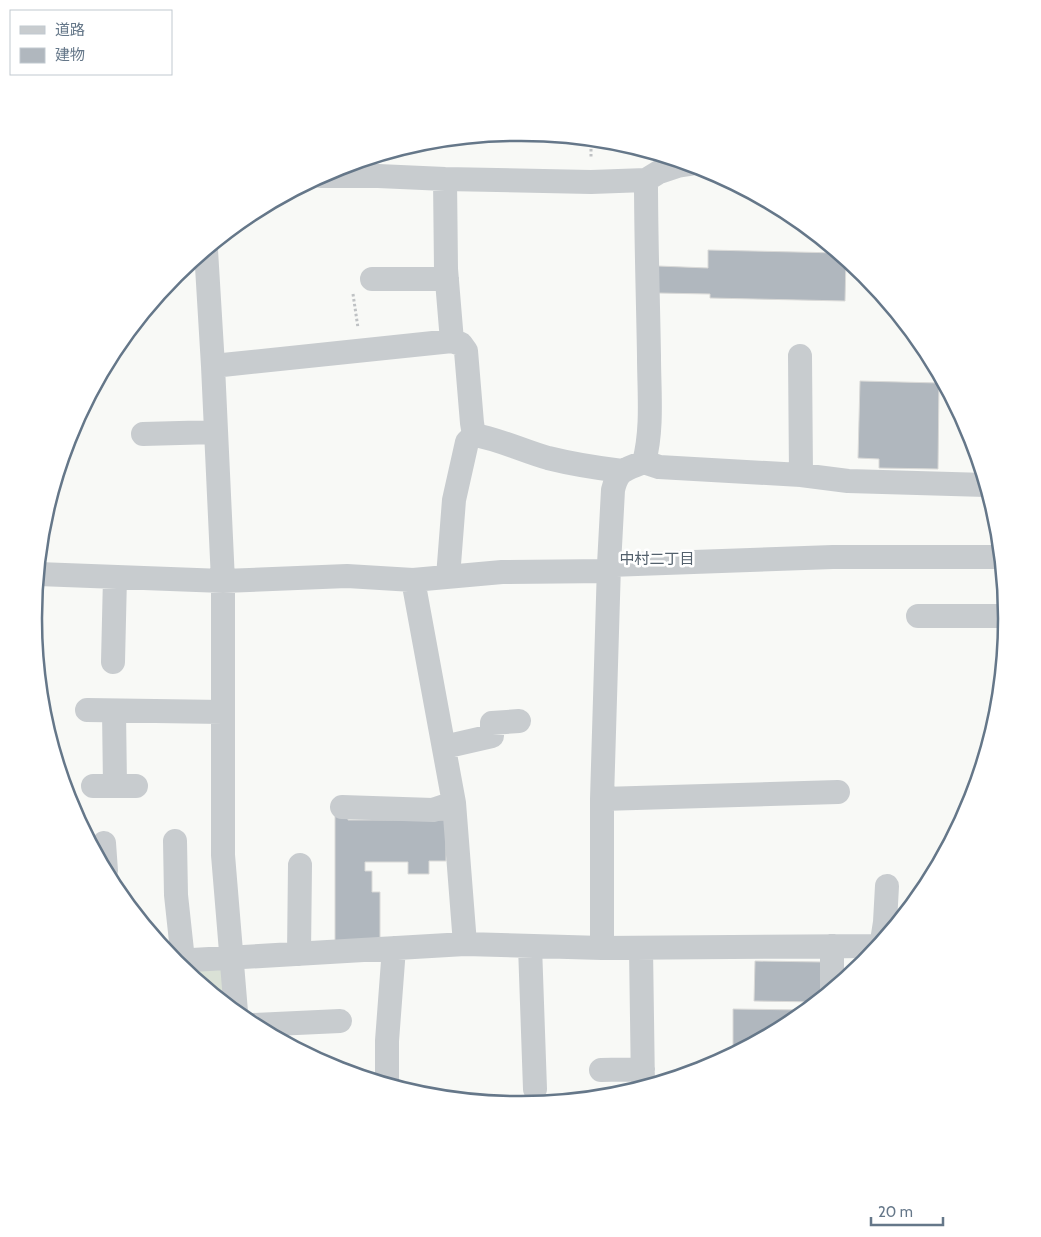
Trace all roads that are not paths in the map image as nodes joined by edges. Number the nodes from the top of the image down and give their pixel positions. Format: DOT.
graph roads {
  1 [pos="378,166"];
  2 [pos="675,167"];
  3 [pos="358,170"];
  4 [pos="445,179"];
  5 [pos="646,180"];
  6 [pos="206,258"];
  7 [pos="372,279"];
  8 [pos="447,279"];
  9 [pos="452,341"];
  10 [pos="800,356"];
  11 [pos="213,366"];
  12 [pos="216,432"];
  13 [pos="143,434"];
  14 [pos="474,435"];
  15 [pos="644,462"];
  16 [pos="622,471"];
  17 [pos="801,475"];
  18 [pos="979,485"];
  19 [pos="994,557"];
  20 [pos="609,568"];
  21 [pos="45,574"];
  22 [pos="115,577"];
  23 [pos="448,577"];
  24 [pos="413,580"];
  25 [pos="223,582"];
  26 [pos="918,616"];
  27 [pos="998,616"];
  28 [pos="113,662"];
  29 [pos="86,710"];
  30 [pos="114,711"];
  31 [pos="223,712"];
  32 [pos="519,721"];
  33 [pos="444,747"];
  34 [pos="115,786"];
  35 [pos="838,792"];
  36 [pos="602,799"];
  37 [pos="454,803"];
  38 [pos="342,807"];
  39 [pos="175,841"];
  40 [pos="104,844"];
  41 [pos="105,854"];
  42 [pos="300,865"];
  43 [pos="887,886"];
  44 [pos="884,929"];
  45 [pos="466,944"];
  46 [pos="530,946"];
  47 [pos="832,946"];
  48 [pos="868,946"];
  49 [pos="394,948"];
  50 [pos="602,948"];
  51 [pos="641,948"];
  52 [pos="179,952"];
  53 [pos="300,954"];
  54 [pos="231,957"];
  55 [pos="187,960"];
  56 [pos="832,981"];
  57 [pos="235,1002"];
  58 [pos="340,1022"];
  59 [pos="269,1024"];
  60 [pos="601,1070"];
  61 [pos="387,1077"];
  62 [pos="643,1078"];
  63 [pos="534,1089"];
  1 -- 3 [label="street"];
  1 -- 4 [label="street"];
  2 -- 5 [label="street"];
  4 -- 5 [label="street"];
  4 -- 8 [label="street"];
  5 -- 15 [label="street"];
  6 -- 11 [label="street"];
  7 -- 8 [label="street"];
  8 -- 9 [label="street"];
  9 -- 11 [label="street"];
  9 -- 14 [label="street"];
  10 -- 17 [label="street"];
  11 -- 12 [label="street"];
  12 -- 13 [label="street"];
  12 -- 25 [label="street"];
  14 -- 16 [label="street"];
  14 -- 23 [label="street"];
  15 -- 16 [label="street"];
  15 -- 17 [label="street"];
  16 -- 20 [label="street"];
  17 -- 18 [label="street"];
  19 -- 20 [label="street"];
  20 -- 23 [label="street"];
  20 -- 36 [label="street"];
  21 -- 22 [label="street"];
  22 -- 25 [label="street"];
  22 -- 28 [label="street"];
  23 -- 24 [label="street"];
  24 -- 25 [label="street"];
  24 -- 33 [label="street"];
  25 -- 31 [label="street"];
  26 -- 27 [label="street"];
  29 -- 30 [label="street"];
  30 -- 31 [label="street"];
  30 -- 34 [label="street"];
  31 -- 54 [label="street"];
  32 -- 33 [label="street"];
  33 -- 37 [label="street"];
  35 -- 36 [label="street"];
  36 -- 50 [label="street"];
  37 -- 38 [label="street"];
  37 -- 45 [label="street"];
  39 -- 52 [label="street"];
  40 -- 41 [label="street"];
  42 -- 53 [label="street"];
  43 -- 44 [label="street"];
  45 -- 46 [label="street"];
  45 -- 49 [label="street"];
  46 -- 50 [label="street"];
  46 -- 63 [label="street"];
  47 -- 48 [label="street"];
  47 -- 51 [label="street"];
  47 -- 56 [label="street"];
  49 -- 53 [label="street"];
  49 -- 61 [label="street"];
  50 -- 51 [label="street"];
  51 -- 62 [label="street"];
  53 -- 54 [label="street"];
  54 -- 55 [label="street"];
  54 -- 57 [label="street"];
  58 -- 59 [label="street"];
  60 -- 62 [label="street"];
}
